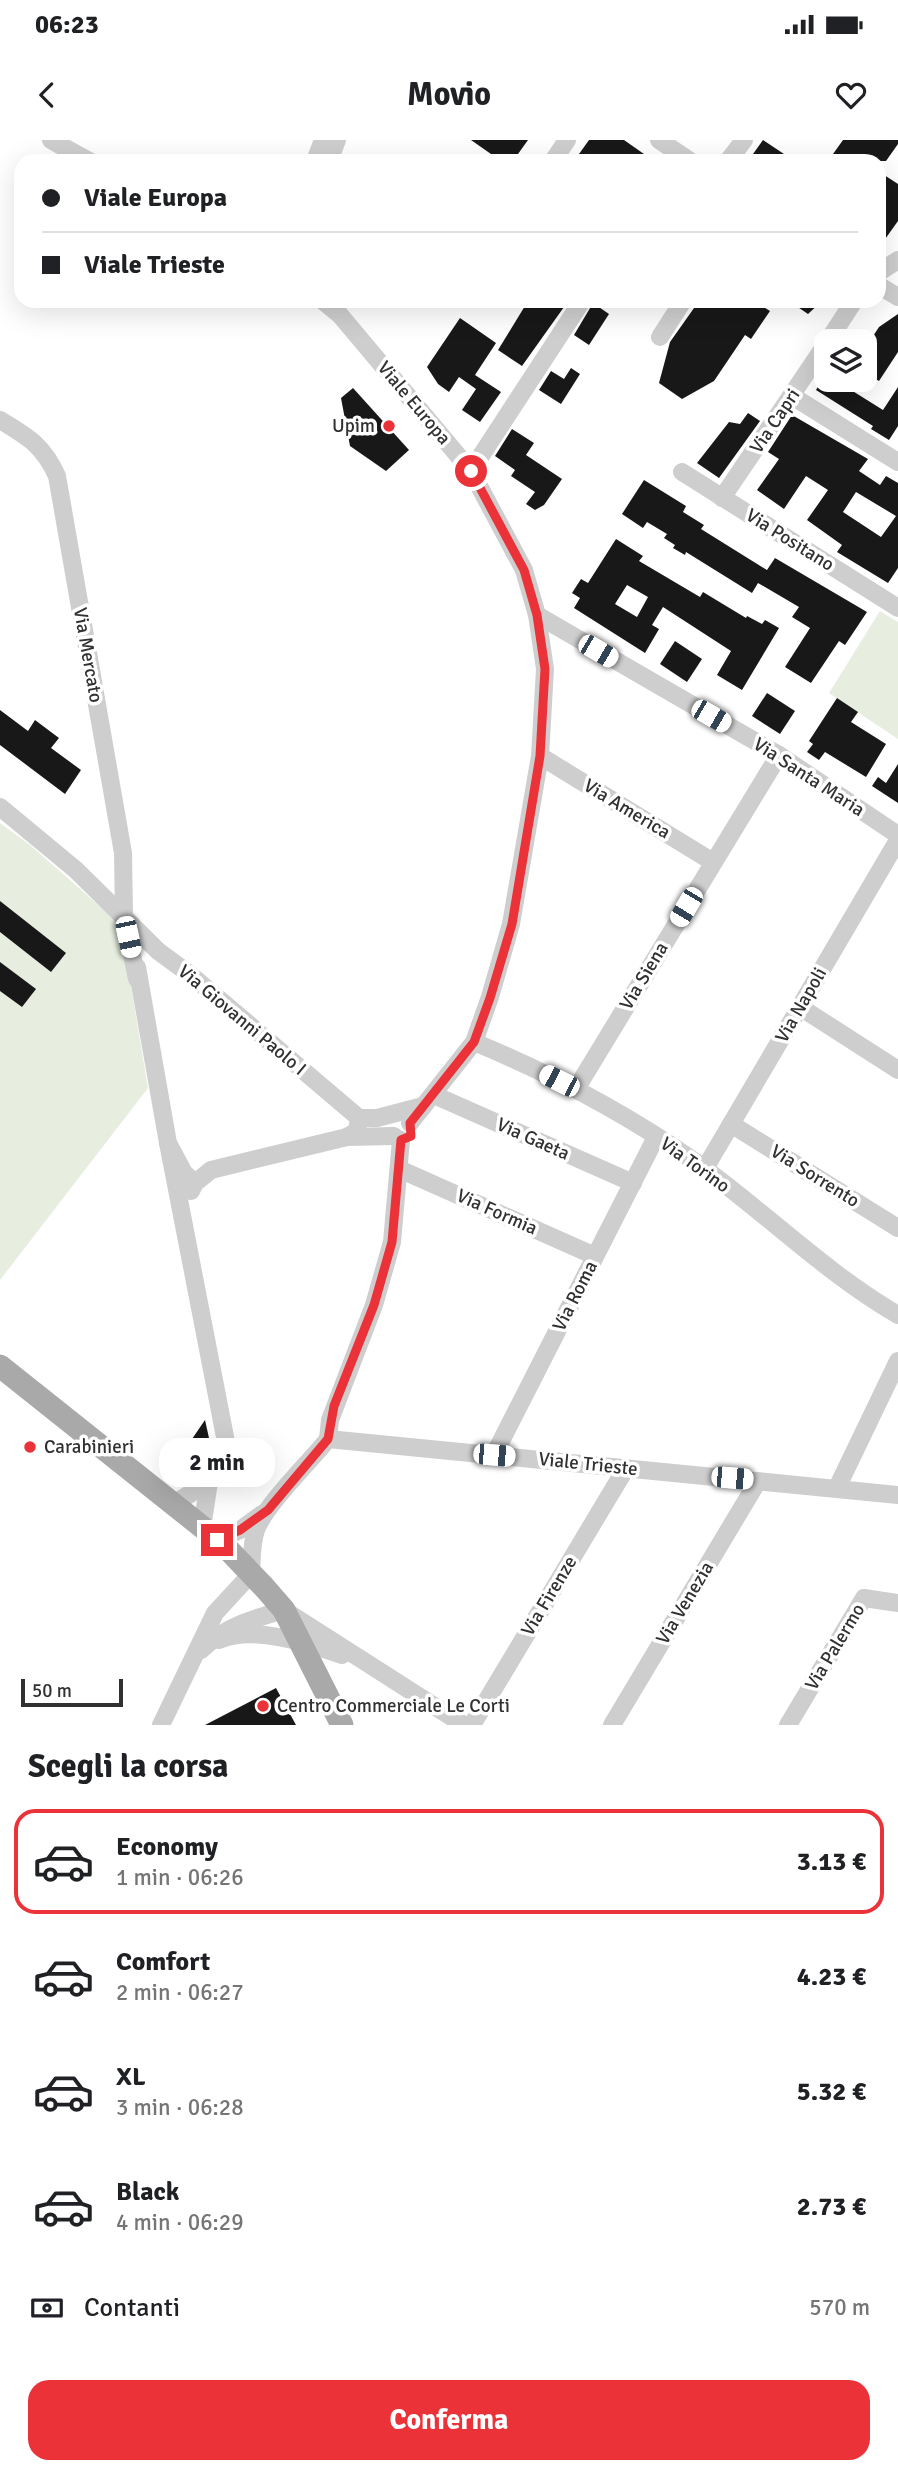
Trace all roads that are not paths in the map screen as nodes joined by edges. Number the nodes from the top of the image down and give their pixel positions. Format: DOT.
graph roads {
  1 [pos="659,140"];
  2 [pos="744,140"];
  3 [pos="55,141"];
  4 [pos="77,154"];
  5 [pos="676,154"];
  6 [pos="733,154"];
  7 [pos="337,308"];
  8 [pos="577,308"];
  9 [pos="679,308"];
  10 [pos="850,308"];
  11 [pos="836,329"];
  12 [pos="660,337"];
  13 [pos="814,363"];
  14 [pos="792,396"];
  15 [pos="0,420"];
  16 [pos="898,462"];
  17 [pos="471,471"];
  18 [pos="682,472"];
  19 [pos="722,498"];
  20 [pos="898,608"];
  21 [pos="537,615"];
  22 [pos="779,755"];
  23 [pos="540,756"];
  24 [pos="0,807"];
  25 [pos="898,835"];
  26 [pos="898,840"];
  27 [pos="713,862"];
  28 [pos="124,916"];
  29 [pos="158,951"];
  30 [pos="137,979"];
  31 [pos="800,1007"];
  32 [pos="474,1042"];
  33 [pos="898,1070"];
  34 [pos="576,1089"];
  35 [pos="429,1100"];
  36 [pos="359,1118"];
  37 [pos="731,1124"];
  38 [pos="347,1137"];
  39 [pos="656,1137"];
  40 [pos="398,1138"];
  41 [pos="167,1143"];
  42 [pos="399,1169"];
  43 [pos="704,1170"];
  44 [pos="195,1182"];
  45 [pos="633,1183"];
  46 [pos="180,1213"];
  47 [pos="898,1228"];
  48 [pos="595,1256"];
  49 [pos="898,1315"];
  50 [pos="898,1361"];
  51 [pos="0,1366"];
  52 [pos="328,1439"];
  53 [pos="494,1455"];
  54 [pos="626,1468"];
  55 [pos="758,1481"];
  56 [pos="209,1482"];
  57 [pos="837,1488"];
  58 [pos="898,1495"];
  59 [pos="172,1505"];
  60 [pos="268,1510"];
  61 [pos="210,1534"];
  62 [pos="251,1574"];
  63 [pos="898,1603"];
  64 [pos="284,1610"];
  65 [pos="302,1644"];
  66 [pos="194,1658"];
  67 [pos="377,1669"];
  68 [pos="161,1725"];
  69 [pos="342,1725"];
  70 [pos="464,1725"];
  71 [pos="472,1725"];
  72 [pos="612,1725"];
  73 [pos="788,1725"];
  1 -- 5 [label="street"];
  2 -- 6 [label="street"];
  3 -- 4 [label="street"];
  7 -- 17 [label="street, Viale Europa"];
  8 -- 17 [label="street"];
  9 -- 12 [label="street"];
  10 -- 11 [label="street, Via Capri"];
  13 -- 14 [label="street, Via Capri"];
  14 -- 16 [label="street"];
  14 -- 19 [label="street, Via Capri"];
  15 -- 28 [label="street, Via Mercato"];
  17 -- 21 [label="street, Viale Europa"];
  18 -- 19 [label="street, Via Positano"];
  19 -- 20 [label="street, Via Positano"];
  21 -- 22 [label="street, Via Santa Maria"];
  21 -- 23 [label="street, Viale Europa"];
  22 -- 25 [label="street, Via Santa Maria"];
  22 -- 27 [label="street, Via Siena"];
  23 -- 27 [label="street, Via America"];
  23 -- 32 [label="street, Viale Europa"];
  24 -- 28 [label="street"];
  26 -- 31 [label="street, Via Napoli"];
  27 -- 34 [label="street, Via Siena"];
  28 -- 29 [label="street"];
  28 -- 30 [label="street, Via Mercato"];
  29 -- 30 [label="street, Via Giovanni Paolo I"];
  29 -- 36 [label="street, Via Giovanni Paolo I"];
  30 -- 41 [label="street"];
  31 -- 33 [label="street"];
  31 -- 37 [label="street, Via Napoli"];
  32 -- 34 [label="street, Via Torino"];
  32 -- 35 [label="street, Viale Europa"];
  34 -- 39 [label="street, Via Torino"];
  35 -- 36 [label="street"];
  35 -- 40 [label="street, Viale Europa"];
  35 -- 45 [label="street, Via Gaeta"];
  36 -- 38 [label="street"];
  37 -- 43 [label="street, Via Napoli"];
  37 -- 47 [label="street, Via Sorrento"];
  38 -- 40 [label="street"];
  38 -- 44 [label="street"];
  39 -- 43 [label="street, Via Torino"];
  39 -- 45 [label="street, Via Roma"];
  40 -- 42 [label="street"];
  41 -- 44 [label="street"];
  41 -- 46 [label="street"];
  42 -- 48 [label="street, Via Formia"];
  42 -- 52 [label="street"];
  43 -- 49 [label="street, Via Torino"];
  44 -- 46 [label="street"];
  45 -- 48 [label="street, Via Roma"];
  46 -- 56 [label="street"];
  48 -- 53 [label="street, Via Roma"];
  50 -- 57 [label="street"];
  51 -- 59 [label="main road"];
  52 -- 53 [label="street, Viale Trieste"];
  52 -- 60 [label="street"];
  53 -- 54 [label="street, Viale Trieste"];
  54 -- 55 [label="street, Viale Trieste"];
  54 -- 71 [label="street, Via Firenze"];
  55 -- 57 [label="street, Viale Trieste"];
  55 -- 72 [label="street, Via Venezia"];
  56 -- 59 [label="street"];
  56 -- 61 [label="street"];
  57 -- 58 [label="street, Viale Trieste"];
  59 -- 61 [label="main road"];
  60 -- 61 [label="street"];
  60 -- 62 [label="street"];
  61 -- 62 [label="main road"];
  62 -- 64 [label="main road"];
  62 -- 66 [label="street"];
  63 -- 73 [label="street, Via Palermo"];
  64 -- 65 [label="main road"];
  64 -- 66 [label="street"];
  64 -- 67 [label="street"];
  65 -- 66 [label="street"];
  65 -- 67 [label="street"];
  65 -- 69 [label="main road"];
  66 -- 68 [label="street"];
  67 -- 70 [label="street"];
}
